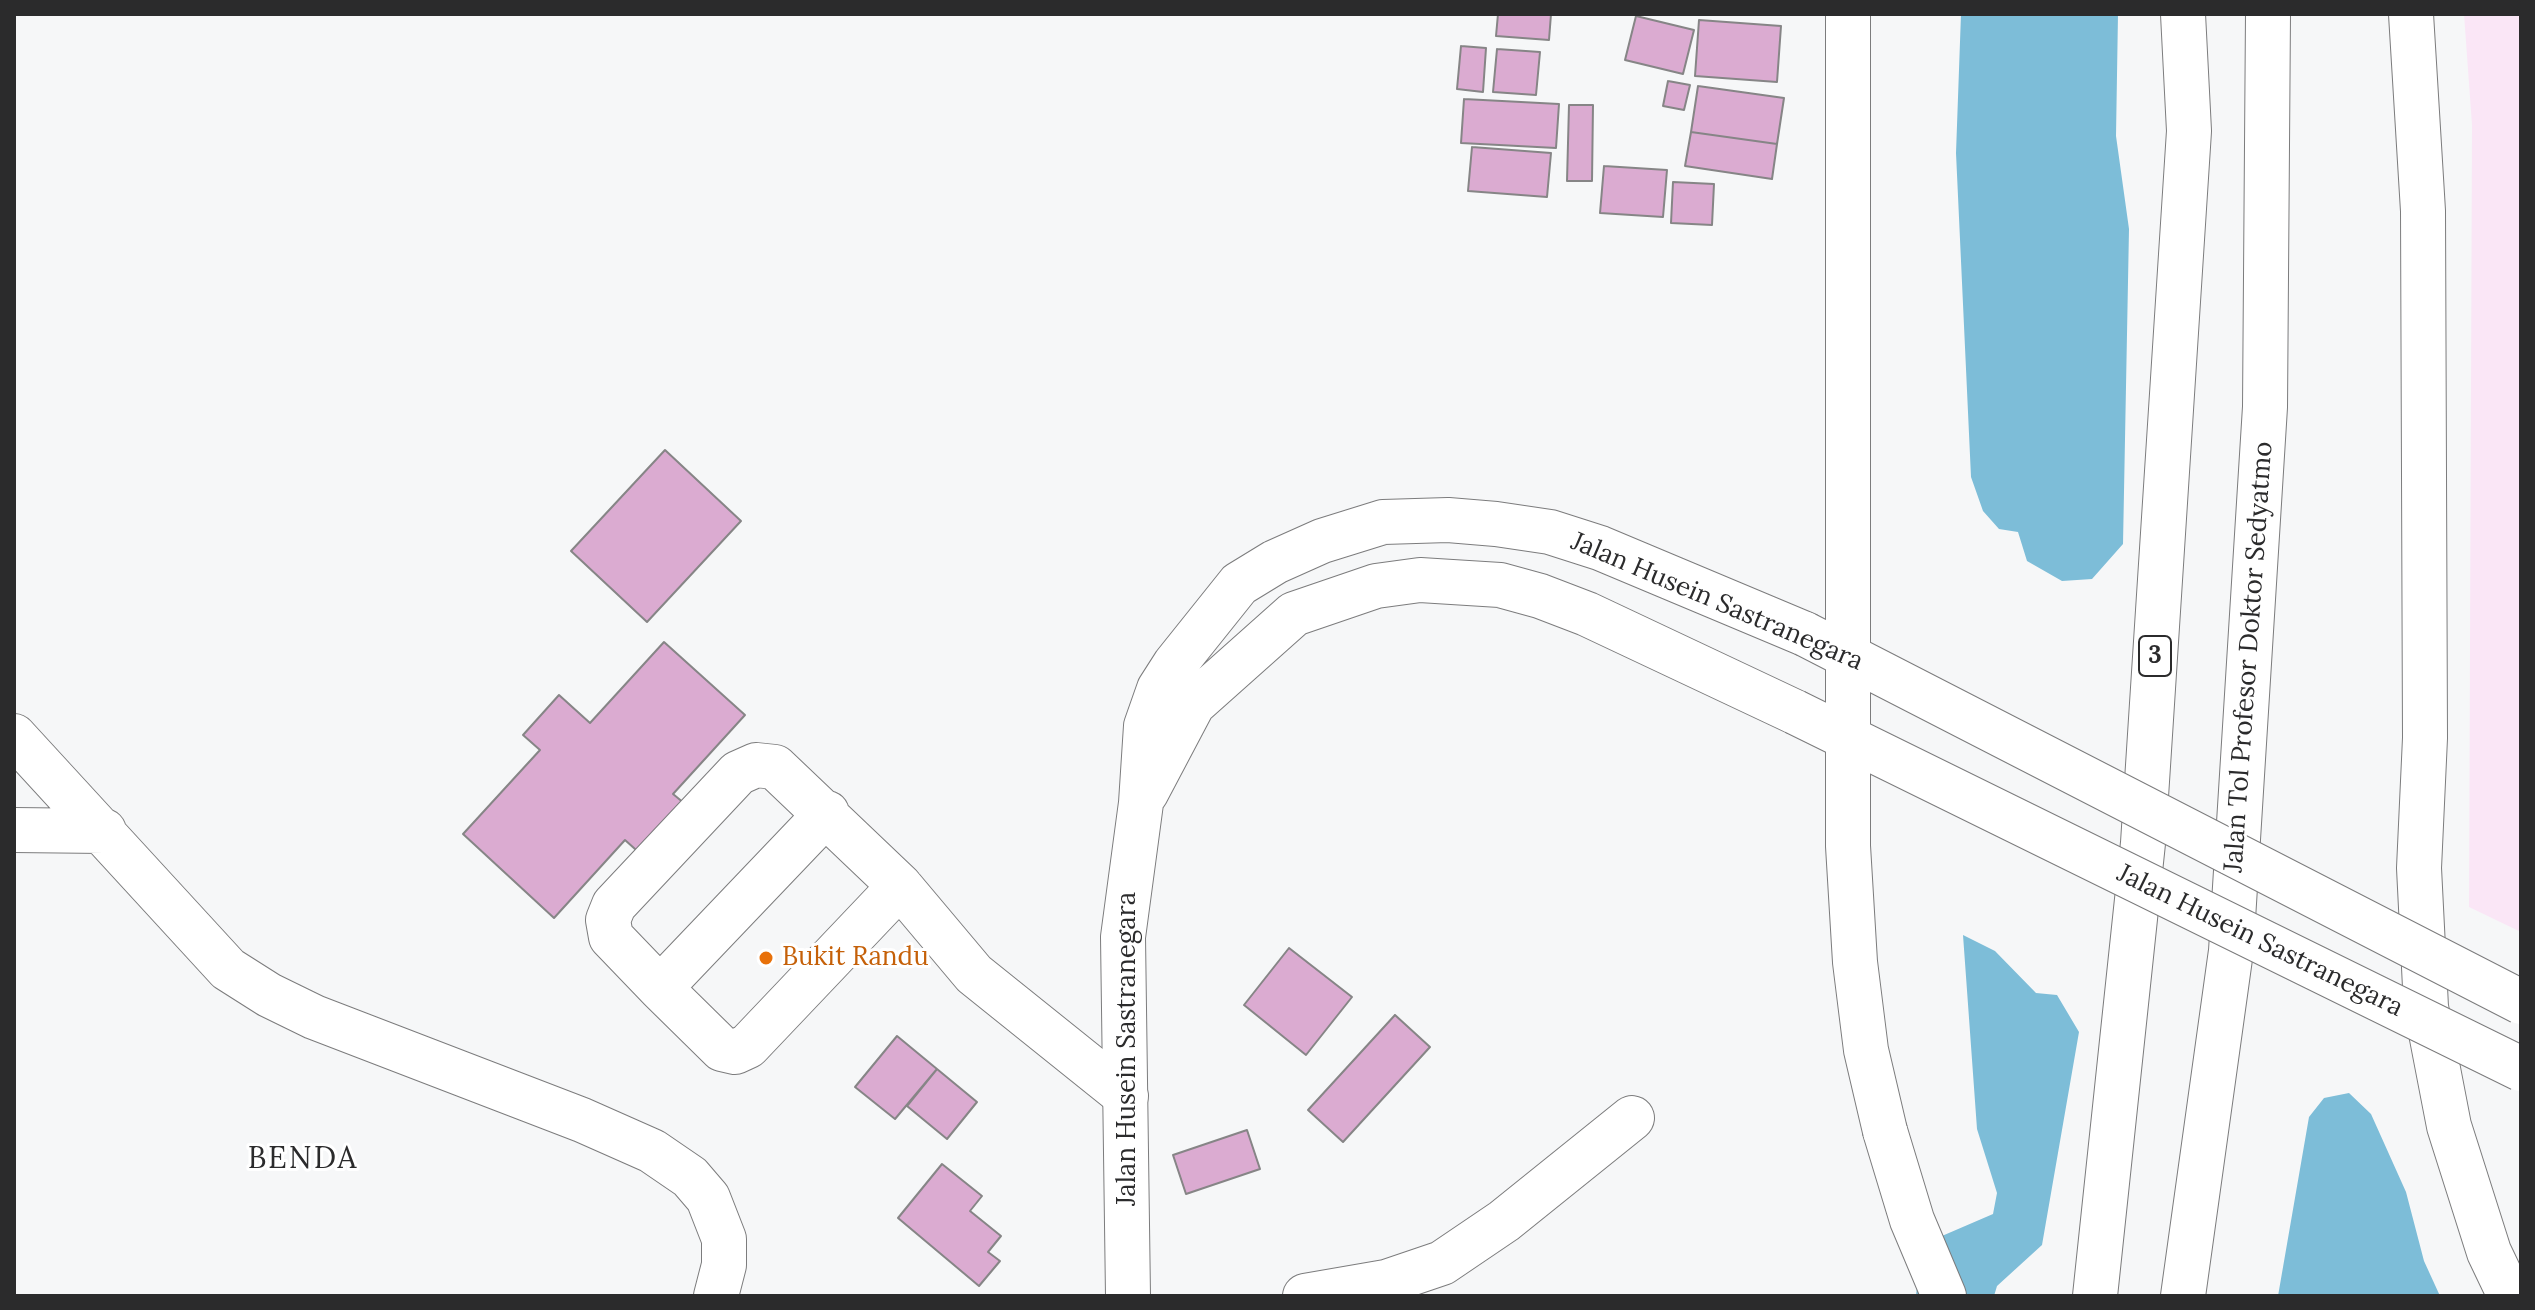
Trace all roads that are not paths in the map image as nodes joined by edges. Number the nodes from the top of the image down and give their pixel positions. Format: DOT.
graph roads {
  1 [pos="1848,14"];
  2 [pos="2183,14"];
  3 [pos="2268,14"];
  4 [pos="2411,14"];
  5 [pos="14,736"];
  6 [pos="1141,803"];
  7 [pos="827,813"];
  8 [pos="14,830"];
  9 [pos="104,831"];
  10 [pos="900,886"];
  11 [pos="660,988"];
  12 [pos="2521,1002"];
  13 [pos="2521,1069"];
  14 [pos="1126,1096"];
  15 [pos="1632,1118"];
  16 [pos="716,1296"];
  17 [pos="1128,1296"];
  18 [pos="1305,1296"];
  19 [pos="1944,1296"];
  20 [pos="2095,1296"];
  21 [pos="2183,1296"];
  22 [pos="2510,1296"];
  1 -- 19 [label="main road, bridge"];
  2 -- 20 [label="main road, 3"];
  3 -- 21 [label="main road, Jalan Tol Profesor Doktor Sedyatmo"];
  4 -- 22 [label="main road"];
  5 -- 9 [label="main road"];
  6 -- 12 [label="main road, Jalan Husein Sastranegara, bridge"];
  6 -- 13 [label="main road, Jalan Husein Sastranegara, bridge"];
  6 -- 14 [label="main road, Jalan Husein Sastranegara"];
  7 -- 10 [label="main road"];
  7 -- 11 [label="main road"];
  7 -- 11 [label="main road"];
  8 -- 9 [label="main road"];
  9 -- 16 [label="main road"];
  10 -- 11 [label="main road"];
  10 -- 14 [label="main road"];
  14 -- 17 [label="main road, Jalan Husein Sastranegara"];
  15 -- 18 [label="main road"];
}
